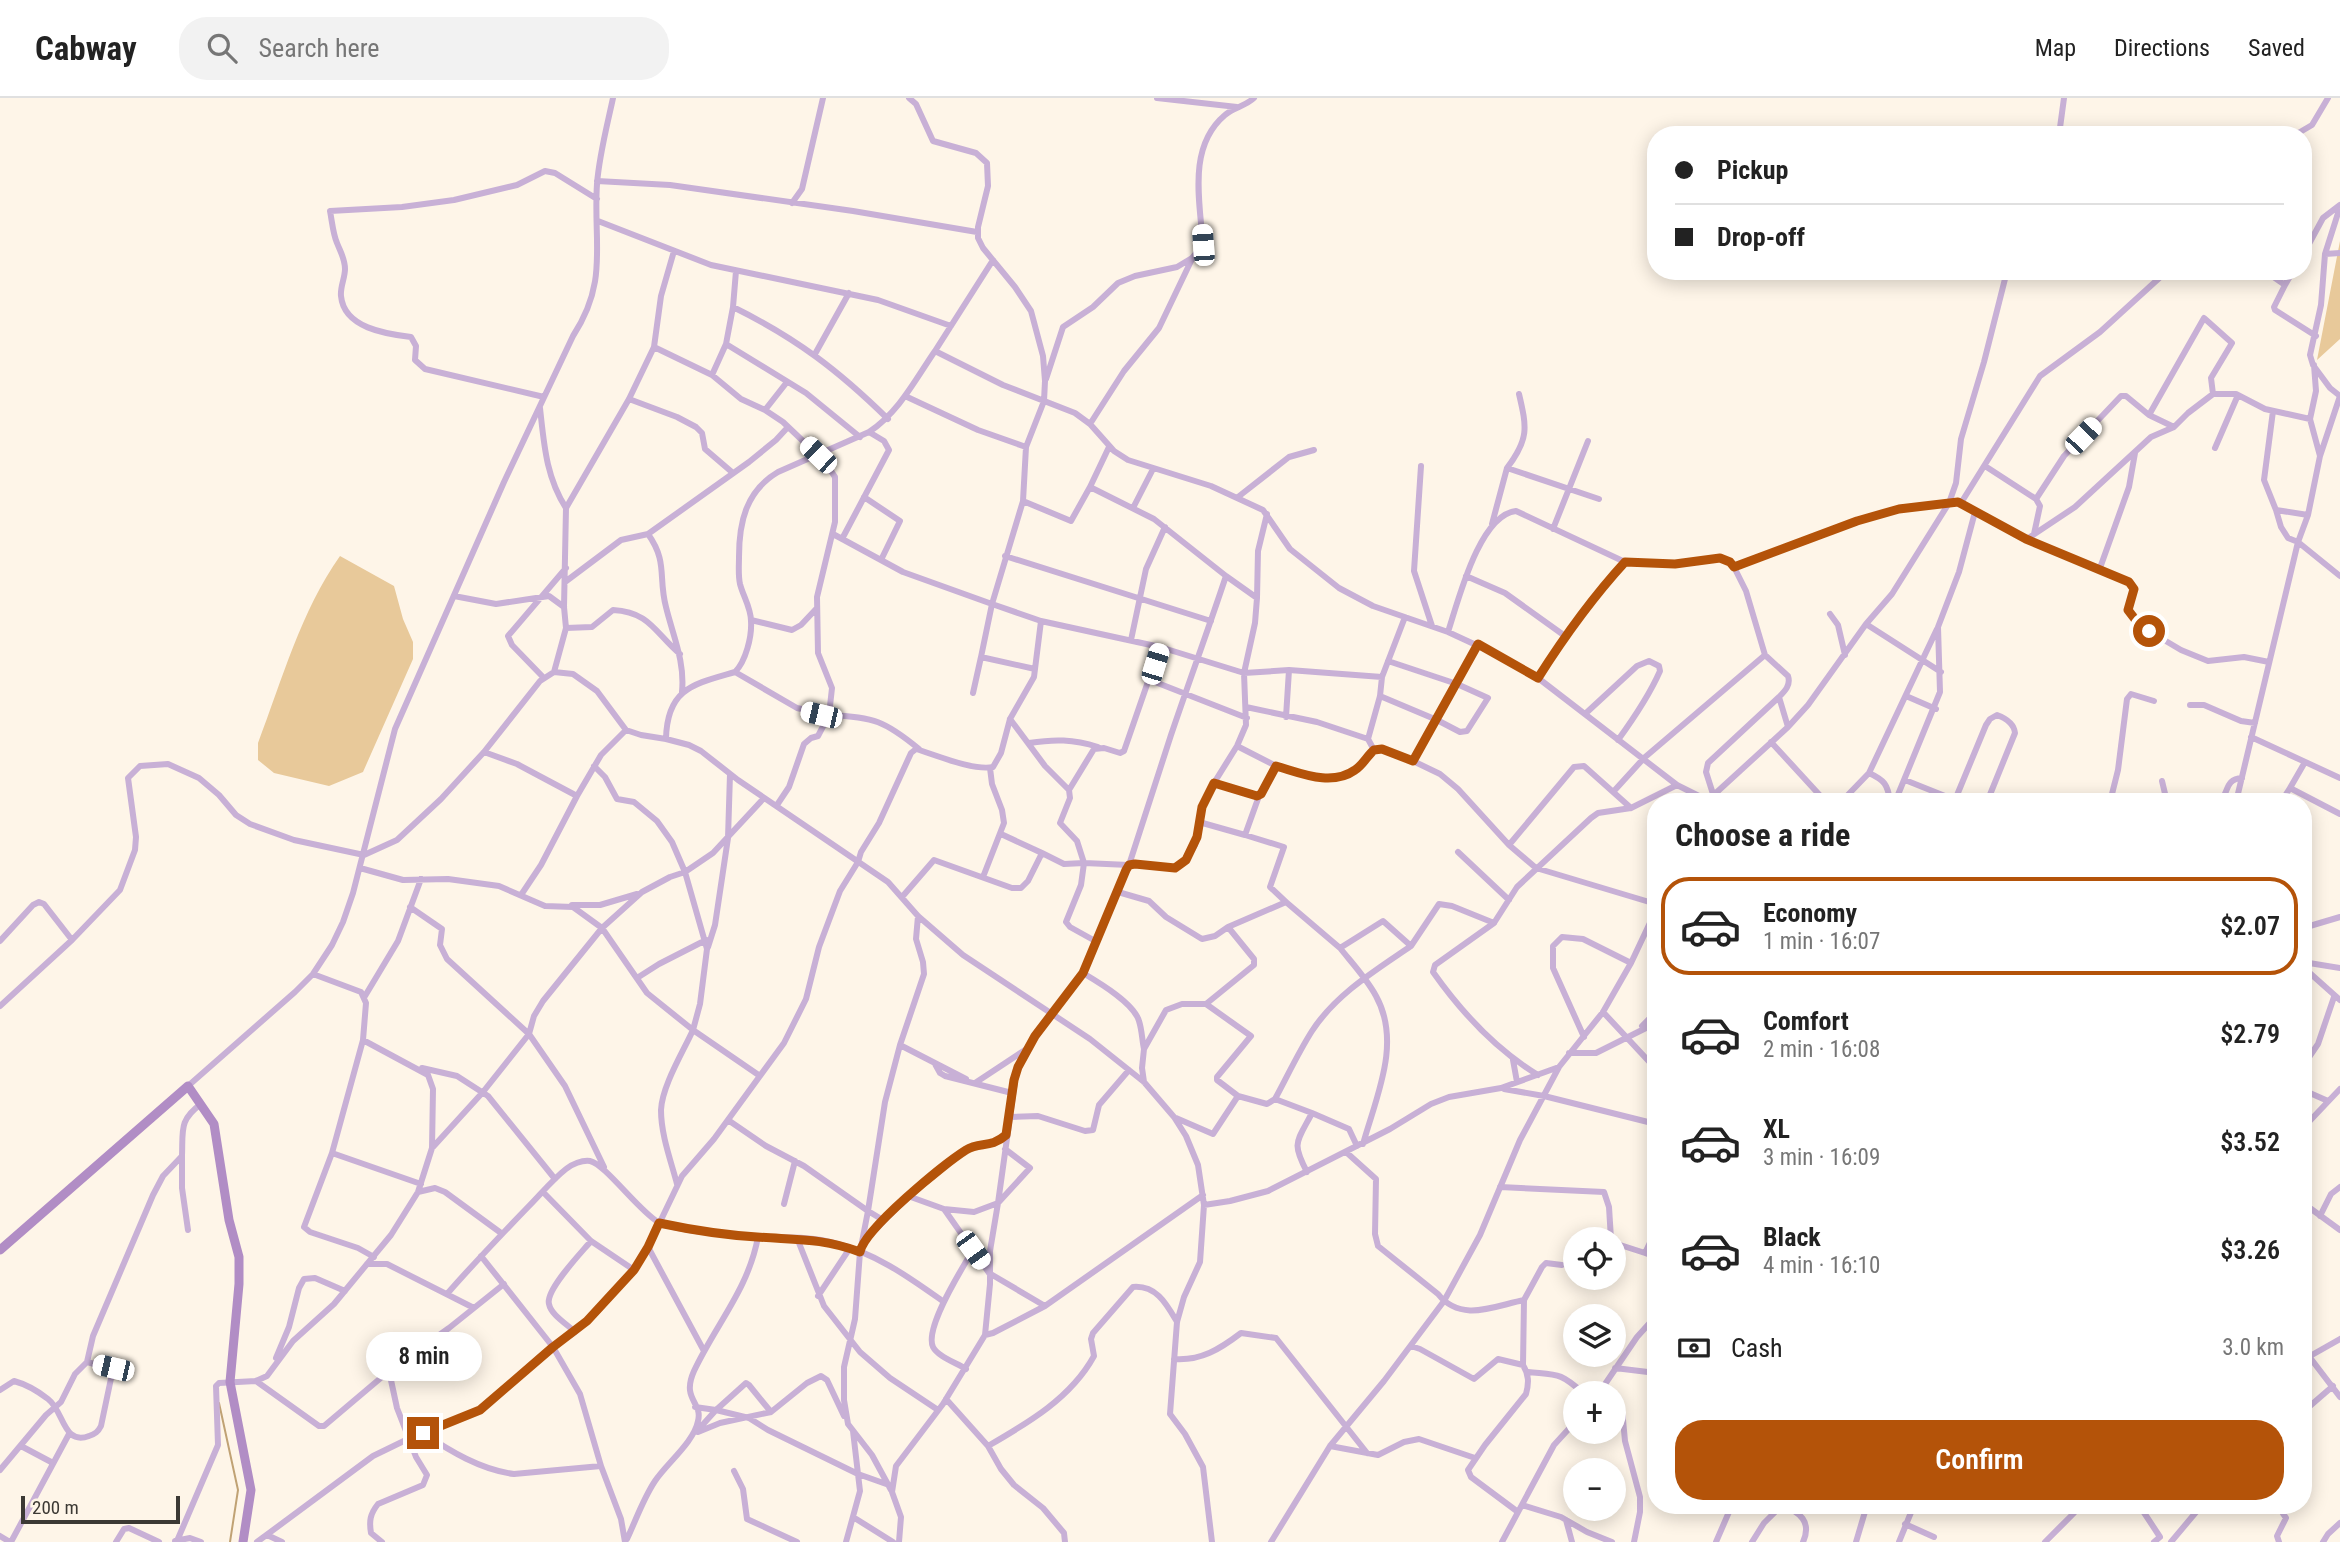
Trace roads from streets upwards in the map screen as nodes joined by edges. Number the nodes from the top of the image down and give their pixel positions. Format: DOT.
graph roads {
  1 [pos="613,98"];
  2 [pos="823,98"];
  3 [pos="909,98"];
  4 [pos="1157,98"];
  5 [pos="1254,98"];
  6 [pos="2064,98"];
  7 [pos="2328,98"];
  8 [pos="1237,107"];
  9 [pos="2060,126"];
  10 [pos="2310,126"];
  11 [pos="597,181"];
  12 [pos="597,199"];
  13 [pos="792,202"];
  14 [pos="2340,206"];
  15 [pos="598,221"];
  16 [pos="977,232"];
  17 [pos="2312,238"];
  18 [pos="674,251"];
  19 [pos="2340,253"];
  20 [pos="2325,254"];
  21 [pos="1192,258"];
  22 [pos="993,260"];
  23 [pos="736,271"];
  24 [pos="2005,280"];
  25 [pos="2157,280"];
  26 [pos="2278,280"];
  27 [pos="2288,280"];
  28 [pos="2285,285"];
  29 [pos="849,293"];
  30 [pos="733,307"];
  31 [pos="951,326"];
  32 [pos="2316,336"];
  33 [pos="726,344"];
  34 [pos="654,347"];
  35 [pos="935,351"];
  36 [pos="815,354"];
  37 [pos="2314,365"];
  38 [pos="712,375"];
  39 [pos="1045,381"];
  40 [pos="787,382"];
  41 [pos="1519,394"];
  42 [pos="2213,394"];
  43 [pos="2238,395"];
  44 [pos="905,396"];
  45 [pos="2340,396"];
  46 [pos="544,397"];
  47 [pos="629,399"];
  48 [pos="1044,401"];
  49 [pos="540,407"];
  50 [pos="765,410"];
  51 [pos="2273,411"];
  52 [pos="2149,415"];
  53 [pos="888,419"];
  54 [pos="2310,419"];
  55 [pos="1090,424"];
  56 [pos="789,427"];
  57 [pos="2174,427"];
  58 [pos="870,432"];
  59 [pos="859,437"];
  60 [pos="1588,441"];
  61 [pos="1026,447"];
  62 [pos="1109,447"];
  63 [pos="2215,448"];
  64 [pos="1314,450"];
  65 [pos="2135,453"];
  66 [pos="818,455"];
  67 [pos="2320,456"];
  68 [pos="1421,466"];
  69 [pos="1985,466"];
  70 [pos="1507,468"];
  71 [pos="1153,469"];
  72 [pos="733,473"];
  73 [pos="1090,488"];
  74 [pos="1569,489"];
  75 [pos="863,497"];
  76 [pos="1238,497"];
  77 [pos="1599,499"];
  78 [pos="2036,499"];
  79 [pos="1023,501"];
  80 [pos="1950,503"];
  81 [pos="1961,503"];
  82 [pos="566,508"];
  83 [pos="1133,508"];
  84 [pos="2276,510"];
  85 [pos="1975,512"];
  86 [pos="1267,514"];
  87 [pos="2308,516"];
  88 [pos="1492,525"];
  89 [pos="1165,527"];
  90 [pos="1553,528"];
  91 [pos="648,534"];
  92 [pos="833,534"];
  93 [pos="2034,534"];
  94 [pos="842,539"];
  95 [pos="2026,539"];
  96 [pos="2298,542"];
  97 [pos="1005,556"];
  98 [pos="881,560"];
  99 [pos="1625,562"];
  100 [pos="1734,567"];
  101 [pos="566,568"];
  102 [pos="2100,568"];
  103 [pos="1226,576"];
  104 [pos="1466,576"];
  105 [pos="2340,576"];
  106 [pos="565,582"];
  107 [pos="454,596"];
  108 [pos="541,597"];
  109 [pos="1139,598"];
  110 [pos="1257,598"];
  111 [pos="992,604"];
  112 [pos="564,607"];
  113 [pos="817,608"];
  114 [pos="1830,614"];
  115 [pos="1405,617"];
  116 [pos="751,620"];
  117 [pos="1041,621"];
  118 [pos="1211,621"];
  119 [pos="1866,624"];
  120 [pos="1432,626"];
  121 [pos="1938,627"];
  122 [pos="566,628"];
  123 [pos="1448,632"];
  124 [pos="1565,636"];
  125 [pos="1131,639"];
  126 [pos="1478,644"];
  127 [pos="1160,648"];
  128 [pos="680,654"];
  129 [pos="1765,655"];
  130 [pos="1845,655"];
  131 [pos="981,657"];
  132 [pos="1199,658"];
  133 [pos="1922,659"];
  134 [pos="1388,661"];
  135 [pos="2269,662"];
  136 [pos="1035,669"];
  137 [pos="1289,670"];
  138 [pos="554,672"];
  139 [pos="736,672"];
  140 [pos="1941,672"];
  141 [pos="1244,673"];
  142 [pos="543,677"];
  143 [pos="1382,677"];
  144 [pos="1538,678"];
  145 [pos="1150,680"];
  146 [pos="1457,684"];
  147 [pos="682,692"];
  148 [pos="973,693"];
  149 [pos="1186,693"];
  150 [pos="1380,696"];
  151 [pos="1906,696"];
  152 [pos="1779,697"];
  153 [pos="2154,701"];
  154 [pos="2190,705"];
  155 [pos="1246,707"];
  156 [pos="1936,709"];
  157 [pos="1585,714"];
  158 [pos="829,715"];
  159 [pos="1286,717"];
  160 [pos="1247,718"];
  161 [pos="1010,719"];
  162 [pos="1437,720"];
  163 [pos="2255,723"];
  164 [pos="1788,727"];
  165 [pos="626,730"];
  166 [pos="2251,737"];
  167 [pos="1368,738"];
  168 [pos="666,739"];
  169 [pos="1618,740"];
  170 [pos="1771,742"];
  171 [pos="1029,743"];
  172 [pos="1237,746"];
  173 [pos="1098,747"];
  174 [pos="1374,750"];
  175 [pos="921,751"];
  176 [pos="484,752"];
  177 [pos="1644,758"];
  178 [pos="1413,761"];
  179 [pos="2305,762"];
  180 [pos="594,766"];
  181 [pos="1276,766"];
  182 [pos="990,768"];
  183 [pos="1869,772"];
  184 [pos="730,774"];
  185 [pos="2242,778"];
  186 [pos="2340,778"];
  187 [pos="1905,780"];
  188 [pos="2162,781"];
  189 [pos="1214,783"];
  190 [pos="1677,785"];
  191 [pos="2290,788"];
  192 [pos="1069,790"];
  193 [pos="1614,791"];
  194 [pos="1661,793"];
  195 [pos="1692,793"];
  196 [pos="1713,793"];
  197 [pos="1818,793"];
  198 [pos="1849,793"];
  199 [pos="1890,793"];
  200 [pos="1898,793"];
  201 [pos="1935,793"];
  202 [pos="1957,793"];
  203 [pos="1991,793"];
  204 [pos="2112,793"];
  205 [pos="2165,793"];
  206 [pos="2224,793"];
  207 [pos="2238,793"];
  208 [pos="2287,793"];
  209 [pos="2300,793"];
  210 [pos="578,796"];
  211 [pos="1259,796"];
  212 [pos="764,797"];
  213 [pos="2312,799"];
  214 [pos="1647,800"];
  215 [pos="777,805"];
  216 [pos="1630,808"];
  217 [pos="2340,814"];
  218 [pos="1199,822"];
  219 [pos="1001,834"];
  220 [pos="1245,835"];
  221 [pos="728,838"];
  222 [pos="1509,845"];
  223 [pos="1458,852"];
  224 [pos="1042,853"];
  225 [pos="364,855"];
  226 [pos="858,862"];
  227 [pos="1084,863"];
  228 [pos="1129,865"];
  229 [pos="360,868"];
  230 [pos="1536,868"];
  231 [pos="685,872"];
  232 [pos="983,877"];
  233 [pos="421,879"];
  234 [pos="642,892"];
  235 [pos="1118,892"];
  236 [pos="521,895"];
  237 [pos="902,897"];
  238 [pos="1510,900"];
  239 [pos="1647,901"];
  240 [pos="1286,902"];
  241 [pos="566,905"];
  242 [pos="410,907"];
  243 [pos="918,916"];
  244 [pos="2340,917"];
  245 [pos="1494,923"];
  246 [pos="2312,925"];
  247 [pos="1228,927"];
  248 [pos="602,928"];
  249 [pos="1647,929"];
  250 [pos="72,940"];
  251 [pos="706,940"];
  252 [pos="0,941"];
  253 [pos="1097,942"];
  254 [pos="1411,946"];
  255 [pos="1340,948"];
  256 [pos="707,949"];
  257 [pos="1631,963"];
  258 [pos="2312,966"];
  259 [pos="2340,968"];
  260 [pos="1083,973"];
  261 [pos="313,974"];
  262 [pos="2312,974"];
  263 [pos="637,978"];
  264 [pos="1364,979"];
  265 [pos="365,996"];
  266 [pos="2337,998"];
  267 [pos="1206,1004"];
  268 [pos="0,1006"];
  269 [pos="1052,1012"];
  270 [pos="1603,1012"];
  271 [pos="1647,1021"];
  272 [pos="1647,1026"];
  273 [pos="693,1030"];
  274 [pos="1638,1030"];
  275 [pos="529,1034"];
  276 [pos="1584,1037"];
  277 [pos="1628,1037"];
  278 [pos="363,1040"];
  279 [pos="900,1045"];
  280 [pos="1027,1049"];
  281 [pos="1144,1049"];
  282 [pos="2312,1053"];
  283 [pos="1569,1054"];
  284 [pos="1647,1059"];
  285 [pos="1513,1060"];
  286 [pos="417,1068"];
  287 [pos="1559,1068"];
  288 [pos="1129,1070"];
  289 [pos="1538,1075"];
  290 [pos="760,1076"];
  291 [pos="1144,1082"];
  292 [pos="1517,1082"];
  293 [pos="972,1083"];
  294 [pos="188,1086"];
  295 [pos="1502,1088"];
  296 [pos="2340,1090"];
  297 [pos="483,1092"];
  298 [pos="1012,1093"];
  299 [pos="2312,1094"];
  300 [pos="1238,1096"];
  301 [pos="1544,1096"];
  302 [pos="1275,1099"];
  303 [pos="2328,1101"];
  304 [pos="201,1104"];
  305 [pos="1312,1113"];
  306 [pos="1010,1117"];
  307 [pos="1174,1117"];
  308 [pos="2312,1118"];
  309 [pos="728,1120"];
  310 [pos="1647,1122"];
  311 [pos="1006,1135"];
  312 [pos="1360,1145"];
  313 [pos="432,1148"];
  314 [pos="1004,1149"];
  315 [pos="1346,1152"];
  316 [pos="332,1153"];
  317 [pos="182,1156"];
  318 [pos="795,1161"];
  319 [pos="605,1169"];
  320 [pos="1307,1172"];
  321 [pos="555,1179"];
  322 [pos="421,1184"];
  323 [pos="677,1184"];
  324 [pos="1500,1187"];
  325 [pos="2340,1187"];
  326 [pos="418,1192"];
  327 [pos="543,1192"];
  328 [pos="1203,1195"];
  329 [pos="908,1196"];
  330 [pos="999,1203"];
  331 [pos="784,1204"];
  332 [pos="1204,1205"];
  333 [pos="944,1209"];
  334 [pos="2312,1210"];
  335 [pos="868,1212"];
  336 [pos="2320,1216"];
  337 [pos="883,1220"];
  338 [pos="659,1223"];
  339 [pos="1611,1227"];
  340 [pos="188,1230"];
  341 [pos="2340,1230"];
  342 [pos="501,1233"];
  343 [pos="758,1237"];
  344 [pos="797,1238"];
  345 [pos="591,1241"];
  346 [pos="1626,1246"];
  347 [pos="648,1247"];
  348 [pos="850,1248"];
  349 [pos="861,1249"];
  350 [pos="1647,1249"];
  351 [pos="0,1250"];
  352 [pos="973,1250"];
  353 [pos="1645,1253"];
  354 [pos="481,1256"];
  355 [pos="374,1257"];
  356 [pos="367,1264"];
  357 [pos="1562,1265"];
  358 [pos="634,1270"];
  359 [pos="989,1273"];
  360 [pos="504,1284"];
  361 [pos="345,1291"];
  362 [pos="447,1294"];
  363 [pos="818,1296"];
  364 [pos="1524,1300"];
  365 [pos="1444,1301"];
  366 [pos="944,1302"];
  367 [pos="1045,1306"];
  368 [pos="474,1308"];
  369 [pos="1177,1322"];
  370 [pos="1647,1327"];
  371 [pos="575,1332"];
  372 [pos="985,1335"];
  373 [pos="850,1339"];
  374 [pos="2340,1339"];
  375 [pos="1411,1346"];
  376 [pos="553,1347"];
  377 [pos="704,1351"];
  378 [pos="2312,1355"];
  379 [pos="1174,1359"];
  380 [pos="87,1362"];
  381 [pos="2312,1364"];
  382 [pos="1523,1365"];
  383 [pos="1615,1368"];
  384 [pos="966,1369"];
  385 [pos="388,1371"];
  386 [pos="1647,1372"];
  387 [pos="1528,1373"];
  388 [pos="267,1376"];
  389 [pos="256,1381"];
  390 [pos="1570,1381"];
  391 [pos="1607,1381"];
  392 [pos="230,1382"];
  393 [pos="2333,1386"];
  394 [pos="0,1390"];
  395 [pos="2340,1397"];
  396 [pos="946,1399"];
  397 [pos="2312,1404"];
  398 [pos="55,1407"];
  399 [pos="695,1407"];
  400 [pos="716,1410"];
  401 [pos="939,1410"];
  402 [pos="771,1412"];
  403 [pos="749,1418"];
  404 [pos="846,1420"];
  405 [pos="1346,1426"];
  406 [pos="853,1432"];
  407 [pos="423,1433"];
  408 [pos="69,1434"];
  409 [pos="693,1435"];
  410 [pos="1563,1435"];
  411 [pos="410,1438"];
  412 [pos="1626,1444"];
  413 [pos="22,1446"];
  414 [pos="988,1446"];
  415 [pos="1330,1446"];
  416 [pos="1367,1453"];
  417 [pos="1475,1458"];
  418 [pos="53,1463"];
  419 [pos="601,1466"];
  420 [pos="0,1470"];
  421 [pos="734,1471"];
  422 [pos="858,1474"];
  423 [pos="890,1488"];
  424 [pos="1520,1509"];
  425 [pos="1728,1514"];
  426 [pos="1773,1514"];
  427 [pos="1799,1514"];
  428 [pos="1864,1514"];
  429 [pos="1910,1514"];
  430 [pos="2073,1514"];
  431 [pos="2145,1514"];
  432 [pos="2194,1514"];
  433 [pos="2284,1514"];
  434 [pos="852,1517"];
  435 [pos="1563,1519"];
  436 [pos="1566,1521"];
  437 [pos="1568,1521"];
  438 [pos="2340,1523"];
  439 [pos="1905,1524"];
  440 [pos="1587,1532"];
  441 [pos="267,1535"];
  442 [pos="0,1536"];
  443 [pos="1934,1537"];
  444 [pos="2162,1539"];
  445 [pos="626,1541"];
  446 [pos="1718,1541"];
  447 [pos="10,1542"];
  448 [pos="116,1542"];
  449 [pos="159,1542"];
  450 [pos="175,1542"];
  451 [pos="201,1542"];
  452 [pos="243,1542"];
  453 [pos="257,1542"];
  454 [pos="282,1542"];
  455 [pos="382,1542"];
  456 [pos="797,1542"];
  457 [pos="846,1542"];
  458 [pos="893,1542"];
  459 [pos="899,1542"];
  460 [pos="1065,1542"];
  461 [pos="1212,1542"];
  462 [pos="1271,1542"];
  463 [pos="1502,1542"];
  464 [pos="1572,1542"];
  465 [pos="1612,1542"];
  466 [pos="1634,1542"];
  467 [pos="1752,1542"];
  468 [pos="1803,1542"];
  469 [pos="1856,1542"];
  470 [pos="1899,1542"];
  471 [pos="2045,1542"];
  472 [pos="2154,1542"];
  473 [pos="2171,1542"];
  474 [pos="2279,1542"];
  475 [pos="2323,1542"];
  1 -- 11 [label="street"];
  2 -- 13 [label="street"];
  3 -- 16 [label="street"];
  4 -- 8 [label="street"];
  5 -- 8 [label="street"];
  6 -- 9 [label="street"];
  7 -- 10 [label="street"];
  8 -- 21 [label="street"];
  11 -- 12 [label="street"];
  11 -- 13 [label="street"];
  12 -- 15 [label="street"];
  12 -- 46 [label="street"];
  13 -- 16 [label="street"];
  14 -- 17 [label="street"];
  14 -- 20 [label="street"];
  15 -- 18 [label="street"];
  15 -- 46 [label="street"];
  16 -- 22 [label="street"];
  18 -- 23 [label="street"];
  18 -- 34 [label="street"];
  19 -- 20 [label="street"];
  20 -- 32 [label="street"];
  21 -- 39 [label="street"];
  21 -- 55 [label="street"];
  22 -- 31 [label="street"];
  22 -- 39 [label="street"];
  23 -- 29 [label="street"];
  23 -- 30 [label="street"];
  24 -- 80 [label="street"];
  25 -- 69 [label="street"];
  26 -- 28 [label="street"];
  27 -- 28 [label="street"];
  28 -- 32 [label="street"];
  29 -- 31 [label="street"];
  29 -- 36 [label="street"];
  30 -- 33 [label="street"];
  30 -- 36 [label="street"];
  31 -- 35 [label="street"];
  32 -- 37 [label="street"];
  33 -- 38 [label="street"];
  33 -- 40 [label="street"];
  34 -- 38 [label="street"];
  34 -- 47 [label="street"];
  35 -- 44 [label="street"];
  35 -- 48 [label="street"];
  36 -- 53 [label="street"];
  37 -- 45 [label="street"];
  37 -- 54 [label="street"];
  38 -- 50 [label="street"];
  39 -- 48 [label="street"];
  40 -- 50 [label="street"];
  40 -- 59 [label="street"];
  41 -- 70 [label="street"];
  42 -- 43 [label="street"];
  42 -- 52 [label="street"];
  42 -- 57 [label="street"];
  43 -- 51 [label="street"];
  43 -- 63 [label="street"];
  44 -- 53 [label="street"];
  44 -- 61 [label="street"];
  45 -- 67 [label="street"];
  46 -- 49 [label="street"];
  47 -- 72 [label="street"];
  47 -- 82 [label="street"];
  48 -- 55 [label="street"];
  48 -- 61 [label="street"];
  49 -- 82 [label="street"];
  49 -- 107 [label="street"];
  50 -- 56 [label="street"];
  51 -- 54 [label="street"];
  51 -- 84 [label="street"];
  52 -- 57 [label="street"];
  52 -- 78 [label="street"];
  53 -- 58 [label="street"];
  54 -- 67 [label="street"];
  55 -- 62 [label="street"];
  56 -- 66 [label="street"];
  56 -- 72 [label="street"];
  57 -- 65 [label="street"];
  58 -- 59 [label="street"];
  58 -- 75 [label="street"];
  59 -- 66 [label="street"];
  60 -- 74 [label="street"];
  61 -- 79 [label="street"];
  62 -- 71 [label="street"];
  62 -- 73 [label="street"];
  64 -- 76 [label="street"];
  65 -- 93 [label="street"];
  65 -- 102 [label="street"];
  66 -- 92 [label="street"];
  66 -- 116 [label="street"];
  67 -- 87 [label="street"];
  68 -- 120 [label="street"];
  69 -- 78 [label="street"];
  69 -- 81 [label="street"];
  70 -- 74 [label="street"];
  70 -- 88 [label="street"];
  71 -- 76 [label="street"];
  71 -- 83 [label="street"];
  72 -- 91 [label="street"];
  73 -- 79 [label="street"];
  73 -- 83 [label="street"];
  74 -- 77 [label="street"];
  74 -- 90 [label="street"];
  75 -- 94 [label="street"];
  75 -- 98 [label="street"];
  76 -- 86 [label="street"];
  78 -- 93 [label="street"];
  79 -- 97 [label="street"];
  80 -- 81 [label="street"];
  80 -- 100 [label="street"];
  80 -- 119 [label="street"];
  81 -- 85 [label="street"];
  82 -- 101 [label="street"];
  83 -- 89 [label="street"];
  84 -- 87 [label="street"];
  84 -- 96 [label="street"];
  85 -- 95 [label="street"];
  85 -- 121 [label="street"];
  86 -- 110 [label="street"];
  86 -- 115 [label="street"];
  87 -- 96 [label="street"];
  88 -- 90 [label="street"];
  88 -- 104 [label="street"];
  89 -- 103 [label="street"];
  89 -- 109 [label="street"];
  90 -- 99 [label="street"];
  91 -- 106 [label="street"];
  91 -- 128 [label="street"];
  92 -- 94 [label="street"];
  92 -- 113 [label="street"];
  93 -- 95 [label="street"];
  94 -- 98 [label="street"];
  95 -- 102 [label="street"];
  96 -- 105 [label="street"];
  96 -- 135 [label="street"];
  97 -- 109 [label="street"];
  97 -- 111 [label="street"];
  98 -- 111 [label="street"];
  99 -- 100 [label="street"];
  99 -- 124 [label="street"];
  100 -- 129 [label="street"];
  101 -- 106 [label="street"];
  101 -- 108 [label="street"];
  102 -- 135 [label="street"];
  103 -- 110 [label="street"];
  103 -- 118 [label="street"];
  104 -- 123 [label="street"];
  104 -- 124 [label="street"];
  106 -- 112 [label="street"];
  107 -- 108 [label="street"];
  107 -- 225 [label="street"];
  108 -- 112 [label="street"];
  108 -- 142 [label="street"];
  109 -- 118 [label="street"];
  109 -- 125 [label="street"];
  110 -- 141 [label="street"];
  111 -- 117 [label="street"];
  111 -- 131 [label="street"];
  112 -- 122 [label="street"];
  113 -- 116 [label="street"];
  113 -- 158 [label="street"];
  114 -- 130 [label="street"];
  115 -- 120 [label="street"];
  115 -- 134 [label="street"];
  116 -- 139 [label="street"];
  117 -- 125 [label="street"];
  117 -- 136 [label="street"];
  118 -- 132 [label="street"];
  119 -- 130 [label="street"];
  119 -- 133 [label="street"];
  120 -- 123 [label="street"];
  121 -- 133 [label="street"];
  121 -- 140 [label="street"];
  122 -- 128 [label="street"];
  122 -- 138 [label="street"];
  123 -- 126 [label="street"];
  124 -- 144 [label="street"];
  125 -- 127 [label="street"];
  126 -- 144 [label="street"];
  126 -- 146 [label="street"];
  127 -- 132 [label="street"];
  127 -- 145 [label="street"];
  128 -- 147 [label="street"];
  129 -- 152 [label="street"];
  129 -- 177 [label="street"];
  130 -- 164 [label="street"];
  131 -- 136 [label="street"];
  131 -- 148 [label="street"];
  132 -- 141 [label="street"];
  132 -- 149 [label="street"];
  133 -- 140 [label="street"];
  133 -- 151 [label="street"];
  134 -- 143 [label="street"];
  134 -- 146 [label="street"];
  135 -- 163 [label="street"];
  136 -- 161 [label="street"];
  137 -- 141 [label="street"];
  137 -- 143 [label="street"];
  137 -- 159 [label="street"];
  138 -- 142 [label="street"];
  138 -- 165 [label="street"];
  139 -- 147 [label="street"];
  139 -- 158 [label="street"];
  140 -- 156 [label="street"];
  141 -- 155 [label="street"];
  142 -- 176 [label="street"];
  143 -- 150 [label="street"];
  144 -- 157 [label="street"];
  145 -- 149 [label="street"];
  145 -- 173 [label="street"];
  146 -- 162 [label="street"];
  146 -- 162 [label="street"];
  147 -- 168 [label="street"];
  149 -- 160 [label="street"];
  149 -- 228 [label="street"];
  150 -- 162 [label="street"];
  150 -- 167 [label="street"];
  151 -- 156 [label="street"];
  151 -- 183 [label="street"];
  152 -- 164 [label="street"];
  152 -- 196 [label="street"];
  153 -- 204 [label="street"];
  154 -- 163 [label="street"];
  155 -- 159 [label="street"];
  155 -- 160 [label="street"];
  156 -- 187 [label="street"];
  157 -- 169 [label="street"];
  157 -- 169 [label="street"];
  158 -- 175 [label="street"];
  158 -- 215 [label="street"];
  159 -- 167 [label="street"];
  160 -- 172 [label="street"];
  161 -- 171 [label="street"];
  161 -- 182 [label="street"];
  162 -- 178 [label="street"];
  163 -- 166 [label="street"];
  164 -- 170 [label="street"];
  165 -- 168 [label="street"];
  165 -- 180 [label="street"];
  166 -- 179 [label="street"];
  166 -- 185 [label="street"];
  167 -- 174 [label="street"];
  168 -- 184 [label="street"];
  169 -- 177 [label="street"];
  170 -- 196 [label="street"];
  170 -- 197 [label="street"];
  171 -- 173 [label="street"];
  171 -- 192 [label="street"];
  172 -- 181 [label="street"];
  172 -- 189 [label="street"];
  173 -- 192 [label="street"];
  174 -- 178 [label="street"];
  174 -- 181 [label="street"];
  175 -- 182 [label="street"];
  175 -- 226 [label="street"];
  176 -- 210 [label="street"];
  176 -- 225 [label="street"];
  177 -- 190 [label="street"];
  177 -- 193 [label="street"];
  178 -- 222 [label="street"];
  179 -- 186 [label="street"];
  179 -- 191 [label="street"];
  180 -- 210 [label="street"];
  180 -- 231 [label="street"];
  181 -- 211 [label="street"];
  182 -- 219 [label="street"];
  183 -- 198 [label="street"];
  183 -- 199 [label="street"];
  184 -- 212 [label="street"];
  184 -- 221 [label="street"];
  185 -- 206 [label="street"];
  185 -- 207 [label="street"];
  187 -- 200 [label="street"];
  187 -- 201 [label="street"];
  188 -- 205 [label="street"];
  189 -- 211 [label="street"];
  189 -- 218 [label="street"];
  190 -- 194 [label="street"];
  190 -- 195 [label="street"];
  191 -- 208 [label="street"];
  191 -- 209 [label="street"];
  192 -- 227 [label="street"];
  193 -- 216 [label="street"];
  193 -- 222 [label="street"];
  202 -- 203 [label="street"];
  210 -- 236 [label="street"];
  211 -- 220 [label="street"];
  212 -- 215 [label="street"];
  212 -- 221 [label="street"];
  213 -- 217 [label="street"];
  214 -- 216 [label="street"];
  215 -- 226 [label="street"];
  216 -- 230 [label="street"];
  218 -- 220 [label="street"];
  218 -- 228 [label="street"];
  219 -- 224 [label="street"];
  219 -- 232 [label="street"];
  220 -- 240 [label="street"];
  221 -- 231 [label="street"];
  221 -- 256 [label="street"];
  222 -- 230 [label="street"];
  223 -- 238 [label="street"];
  224 -- 227 [label="street"];
  224 -- 232 [label="street"];
  225 -- 229 [label="street"];
  225 -- 250 [label="street"];
  226 -- 237 [label="street"];
  226 -- 290 [label="street"];
  227 -- 228 [label="street"];
  227 -- 253 [label="street"];
  228 -- 235 [label="street"];
  229 -- 233 [label="street"];
  229 -- 261 [label="street"];
  230 -- 238 [label="street"];
  230 -- 239 [label="street"];
  231 -- 234 [label="street"];
  231 -- 251 [label="street"];
  232 -- 237 [label="street"];
  233 -- 236 [label="street"];
  233 -- 242 [label="street"];
  234 -- 241 [label="street"];
  234 -- 248 [label="street"];
  235 -- 247 [label="street"];
  235 -- 253 [label="street"];
  236 -- 241 [label="street"];
  237 -- 243 [label="street"];
  238 -- 245 [label="street"];
  240 -- 247 [label="street"];
  240 -- 255 [label="street"];
  241 -- 248 [label="street"];
  242 -- 265 [label="street"];
  242 -- 275 [label="street"];
  243 -- 269 [label="street"];
  243 -- 279 [label="street"];
  244 -- 246 [label="street"];
  245 -- 254 [label="street"];
  245 -- 285 [label="street"];
  247 -- 267 [label="street"];
  248 -- 263 [label="street"];
  248 -- 275 [label="street"];
  249 -- 257 [label="street"];
  250 -- 252 [label="street"];
  250 -- 268 [label="street"];
  251 -- 256 [label="street"];
  251 -- 263 [label="street"];
  253 -- 260 [label="street"];
  254 -- 255 [label="street"];
  254 -- 264 [label="street"];
  255 -- 264 [label="street"];
  256 -- 273 [label="street"];
  257 -- 270 [label="street"];
  257 -- 276 [label="street"];
  258 -- 259 [label="street"];
  260 -- 269 [label="street"];
  260 -- 281 [label="street"];
  261 -- 265 [label="street"];
  261 -- 294 [label="street"];
  262 -- 266 [label="street"];
  263 -- 273 [label="street"];
  264 -- 302 [label="street"];
  264 -- 312 [label="street"];
  265 -- 278 [label="street"];
  266 -- 282 [label="street"];
  267 -- 281 [label="street"];
  267 -- 300 [label="street"];
  269 -- 280 [label="street"];
  269 -- 288 [label="street"];
  270 -- 276 [label="street"];
  270 -- 277 [label="street"];
  271 -- 274 [label="street"];
  272 -- 274 [label="street"];
  273 -- 290 [label="street"];
  273 -- 323 [label="street"];
  274 -- 277 [label="street"];
  275 -- 297 [label="street"];
  275 -- 319 [label="street"];
  276 -- 283 [label="street"];
  277 -- 283 [label="street"];
  277 -- 284 [label="street"];
  278 -- 286 [label="street"];
  278 -- 316 [label="street"];
  279 -- 293 [label="street"];
  279 -- 335 [label="street"];
  280 -- 293 [label="street"];
  280 -- 298 [label="street"];
  281 -- 291 [label="street"];
  283 -- 287 [label="street"];
  285 -- 289 [label="street"];
  285 -- 292 [label="street"];
  286 -- 297 [label="street"];
  286 -- 313 [label="street"];
  287 -- 289 [label="street"];
  287 -- 301 [label="street"];
  288 -- 291 [label="street"];
  288 -- 306 [label="street"];
  289 -- 292 [label="street"];
  290 -- 309 [label="street"];
  291 -- 307 [label="street"];
  292 -- 295 [label="street"];
  293 -- 298 [label="street"];
  294 -- 304 [label="street"];
  294 -- 351 [label="street"];
  295 -- 301 [label="street"];
  295 -- 312 [label="street"];
  296 -- 303 [label="street"];
  297 -- 313 [label="street"];
  297 -- 321 [label="street"];
  298 -- 306 [label="street"];
  299 -- 303 [label="street"];
  300 -- 302 [label="street"];
  300 -- 307 [label="street"];
  301 -- 310 [label="street"];
  301 -- 324 [label="street"];
  302 -- 305 [label="street"];
  303 -- 308 [label="street"];
  304 -- 317 [label="street"];
  304 -- 392 [label="street"];
  305 -- 312 [label="street"];
  305 -- 320 [label="street"];
  306 -- 311 [label="street"];
  307 -- 328 [label="street"];
  309 -- 318 [label="street"];
  309 -- 323 [label="street"];
  311 -- 314 [label="street"];
  311 -- 329 [label="street"];
  312 -- 315 [label="street"];
  313 -- 322 [label="street"];
  314 -- 330 [label="street"];
  314 -- 330 [label="street"];
  315 -- 320 [label="street"];
  315 -- 365 [label="street"];
  316 -- 322 [label="street"];
  316 -- 355 [label="street"];
  317 -- 340 [label="street"];
  317 -- 380 [label="street"];
  318 -- 331 [label="street"];
  318 -- 335 [label="street"];
  319 -- 321 [label="street"];
  319 -- 338 [label="street"];
  320 -- 332 [label="street"];
  321 -- 327 [label="street"];
  322 -- 326 [label="street"];
  323 -- 338 [label="street"];
  324 -- 339 [label="street"];
  324 -- 365 [label="street"];
  325 -- 336 [label="street"];
  326 -- 342 [label="street"];
  326 -- 355 [label="street"];
  327 -- 342 [label="street"];
  327 -- 345 [label="street"];
  328 -- 332 [label="street"];
  328 -- 367 [label="street"];
  329 -- 333 [label="street"];
  329 -- 337 [label="street"];
  330 -- 333 [label="street"];
  330 -- 359 [label="street"];
  332 -- 369 [label="street"];
  333 -- 352 [label="street"];
  334 -- 336 [label="street"];
  335 -- 337 [label="street"];
  335 -- 349 [label="street"];
  336 -- 341 [label="street"];
  337 -- 349 [label="street"];
  338 -- 343 [label="street"];
  338 -- 347 [label="street"];
  342 -- 354 [label="street"];
  343 -- 344 [label="street"];
  343 -- 377 [label="street"];
  344 -- 348 [label="street"];
  344 -- 363 [label="street"];
  345 -- 358 [label="street"];
  345 -- 371 [label="street"];
  346 -- 353 [label="street"];
  347 -- 358 [label="street"];
  347 -- 377 [label="street"];
  348 -- 349 [label="street"];
  348 -- 363 [label="street"];
  349 -- 366 [label="street"];
  349 -- 373 [label="street"];
  350 -- 353 [label="street"];
  352 -- 359 [label="street"];
  352 -- 366 [label="street"];
  354 -- 360 [label="street"];
  354 -- 362 [label="street"];
  355 -- 356 [label="street"];
  356 -- 361 [label="street"];
  356 -- 362 [label="street"];
  357 -- 364 [label="street"];
  358 -- 371 [label="street"];
  359 -- 367 [label="street"];
  359 -- 372 [label="street"];
  360 -- 368 [label="street"];
  360 -- 376 [label="street"];
  361 -- 388 [label="street"];
  361 -- 388 [label="street"];
  362 -- 368 [label="street"];
  363 -- 373 [label="street"];
  364 -- 365 [label="street"];
  364 -- 382 [label="street"];
  365 -- 375 [label="street"];
  366 -- 384 [label="street"];
  367 -- 372 [label="street"];
  368 -- 385 [label="street"];
  369 -- 379 [label="street"];
  369 -- 414 [label="street"];
  370 -- 383 [label="street"];
  371 -- 376 [label="street"];
  372 -- 384 [label="street"];
  373 -- 401 [label="street"];
  373 -- 404 [label="street"];
  374 -- 378 [label="street"];
  375 -- 382 [label="street"];
  375 -- 405 [label="street"];
  376 -- 407 [label="street"];
  376 -- 419 [label="street"];
  377 -- 399 [label="street"];
  379 -- 405 [label="street"];
  379 -- 461 [label="street"];
  380 -- 398 [label="street"];
  380 -- 408 [label="street"];
  381 -- 393 [label="street"];
  382 -- 387 [label="street"];
  383 -- 386 [label="street"];
  383 -- 391 [label="street"];
  384 -- 396 [label="street"];
  385 -- 389 [label="street"];
  385 -- 411 [label="street"];
  387 -- 390 [label="street"];
  387 -- 417 [label="street"];
  388 -- 389 [label="street"];
  389 -- 392 [label="street"];
  392 -- 450 [label="street"];
  392 -- 452 [label="street"];
  393 -- 395 [label="street"];
  393 -- 397 [label="street"];
  394 -- 398 [label="street"];
  396 -- 401 [label="street"];
  396 -- 414 [label="street"];
  398 -- 408 [label="street"];
  398 -- 413 [label="street"];
  399 -- 400 [label="street"];
  399 -- 409 [label="street"];
  400 -- 402 [label="street"];
  400 -- 403 [label="street"];
  400 -- 409 [label="street"];
  401 -- 423 [label="street"];
  402 -- 403 [label="street"];
  402 -- 404 [label="street"];
  403 -- 409 [label="street"];
  403 -- 422 [label="street"];
  404 -- 406 [label="street"];
  405 -- 415 [label="street"];
  405 -- 416 [label="street"];
  406 -- 422 [label="street"];
  406 -- 423 [label="street"];
  407 -- 411 [label="street"];
  407 -- 419 [label="street"];
  408 -- 418 [label="street"];
  409 -- 445 [label="street"];
  410 -- 424 [label="street"];
  411 -- 441 [label="street"];
  411 -- 455 [label="street"];
  412 -- 466 [label="street"];
  413 -- 418 [label="street"];
  413 -- 420 [label="street"];
  414 -- 460 [label="street"];
  415 -- 416 [label="street"];
  415 -- 462 [label="street"];
  416 -- 417 [label="street"];
  417 -- 424 [label="street"];
  418 -- 447 [label="street"];
  419 -- 445 [label="street"];
  421 -- 456 [label="street"];
  422 -- 423 [label="street"];
  422 -- 434 [label="street"];
  423 -- 459 [label="street"];
  424 -- 435 [label="street"];
  424 -- 463 [label="street"];
  425 -- 446 [label="street"];
  426 -- 467 [label="street"];
  427 -- 468 [label="street"];
  428 -- 469 [label="street"];
  429 -- 439 [label="street"];
  430 -- 471 [label="street"];
  431 -- 444 [label="street"];
  432 -- 473 [label="street"];
  433 -- 474 [label="street"];
  434 -- 457 [label="street"];
  434 -- 458 [label="street"];
  436 -- 464 [label="street"];
  437 -- 440 [label="street"];
  438 -- 475 [label="street"];
  439 -- 443 [label="street"];
  439 -- 470 [label="street"];
  440 -- 464 [label="street"];
  440 -- 465 [label="street"];
  441 -- 453 [label="street"];
  441 -- 454 [label="street"];
  442 -- 447 [label="street"];
  444 -- 472 [label="street"];
  448 -- 449 [label="street"];
  450 -- 451 [label="street"];
}
